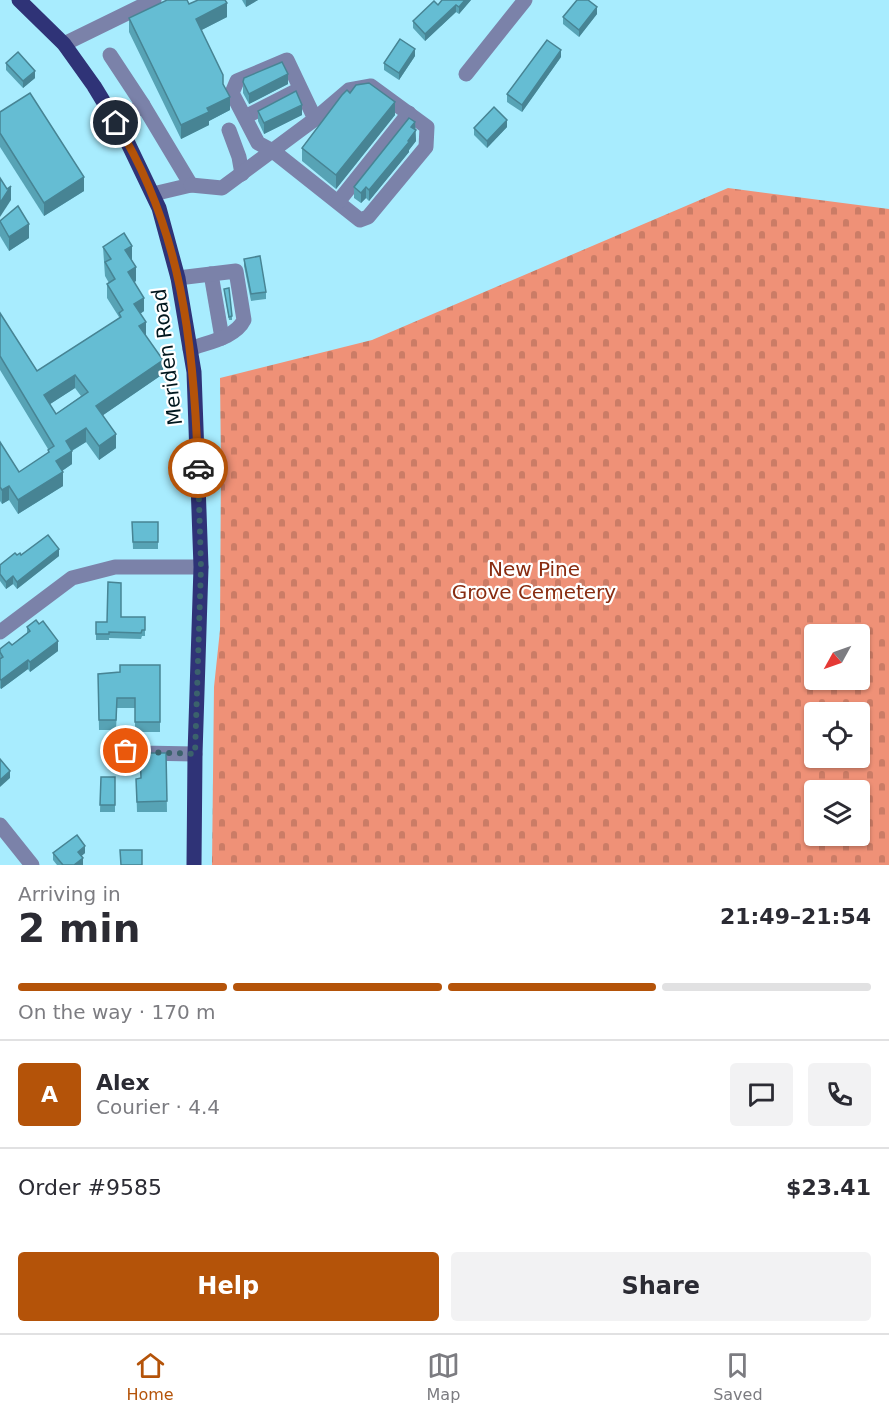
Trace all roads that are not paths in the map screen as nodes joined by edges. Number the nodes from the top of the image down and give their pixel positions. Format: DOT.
graph roads {
  1 [pos="19,0"];
  2 [pos="154,0"];
  3 [pos="525,0"];
  4 [pos="64,44"];
  5 [pos="110,55"];
  6 [pos="466,74"];
  7 [pos="300,89"];
  8 [pos="143,105"];
  9 [pos="409,113"];
  10 [pos="245,117"];
  11 [pos="315,119"];
  12 [pos="116,123"];
  13 [pos="229,130"];
  14 [pos="273,151"];
  15 [pos="242,174"];
  16 [pos="191,185"];
  17 [pos="153,194"];
  18 [pos="338,202"];
  19 [pos="212,274"];
  20 [pos="178,278"];
  21 [pos="222,338"];
  22 [pos="190,349"];
  23 [pos="201,567"];
  24 [pos="0,632"];
  25 [pos="110,749"];
  26 [pos="195,754"];
  27 [pos="0,825"];
  28 [pos="32,865"];
  29 [pos="194,865"];
  1 -- 4 [label="main road, Meriden Road"];
  2 -- 4 [label="street"];
  3 -- 6 [label="street"];
  4 -- 12 [label="main road, Meriden Road"];
  5 -- 8 [label="street"];
  7 -- 10 [label="street"];
  7 -- 10 [label="street"];
  7 -- 11 [label="street"];
  8 -- 12 [label="street"];
  8 -- 16 [label="street"];
  9 -- 11 [label="street"];
  9 -- 18 [label="street"];
  9 -- 18 [label="street"];
  10 -- 14 [label="street"];
  11 -- 14 [label="street"];
  12 -- 17 [label="main road, Meriden Road"];
  13 -- 15 [label="street"];
  14 -- 15 [label="street"];
  14 -- 18 [label="street"];
  15 -- 16 [label="street"];
  16 -- 17 [label="street"];
  17 -- 20 [label="main road, Meriden Road"];
  19 -- 20 [label="street"];
  19 -- 21 [label="street"];
  19 -- 21 [label="street"];
  20 -- 22 [label="main road, Meriden Road"];
  21 -- 22 [label="street"];
  22 -- 23 [label="main road, Meriden Road"];
  23 -- 24 [label="street"];
  23 -- 26 [label="main road, Meriden Road"];
  25 -- 26 [label="street"];
  26 -- 29 [label="main road, Meriden Road"];
  27 -- 28 [label="street"];
}
